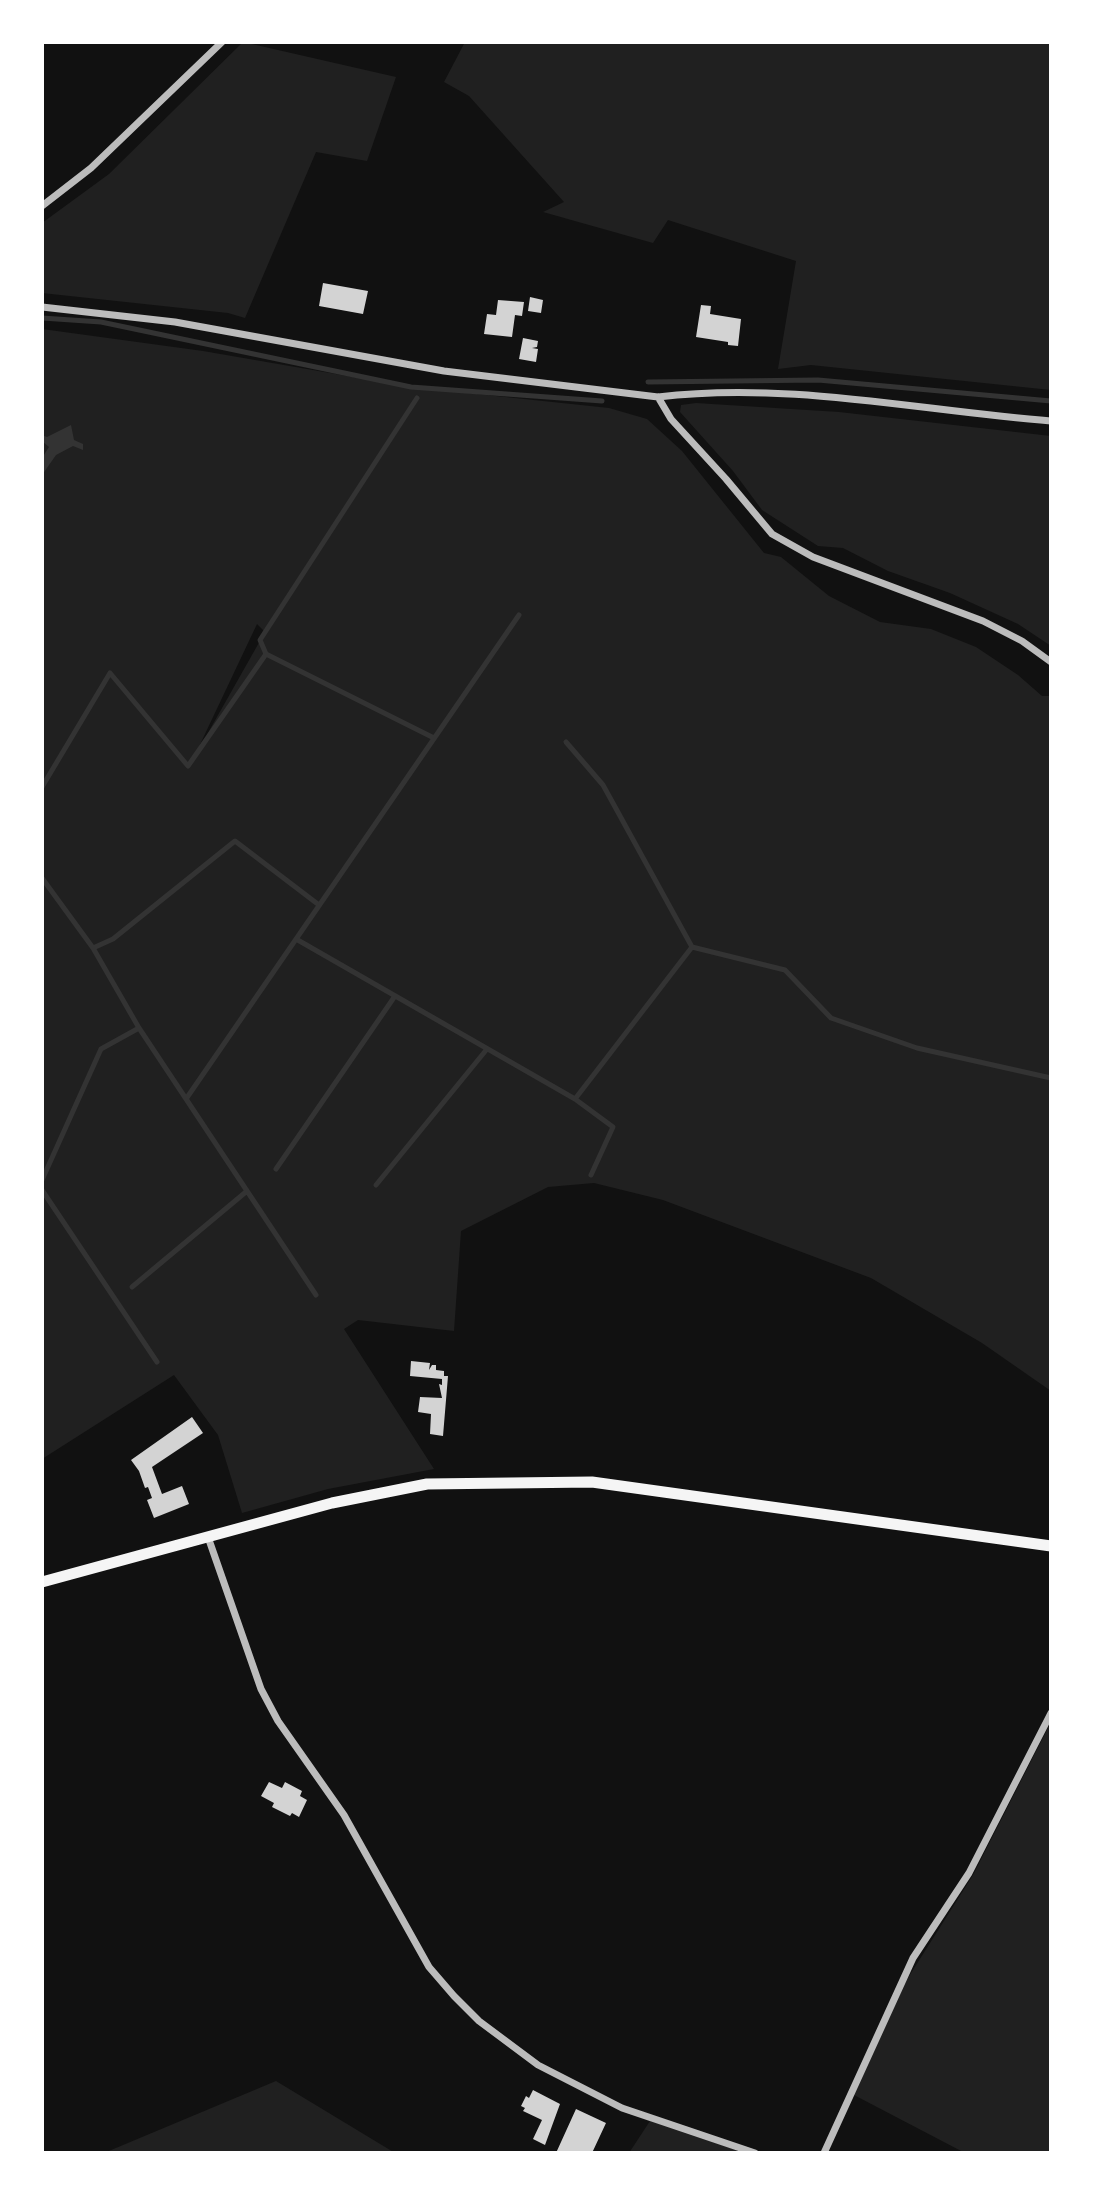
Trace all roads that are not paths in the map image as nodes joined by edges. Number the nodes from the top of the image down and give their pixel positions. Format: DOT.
graph roads {
  1 [pos="222,42"];
  2 [pos="42,206"];
  3 [pos="42,307"];
  4 [pos="658,397"];
  5 [pos="1051,421"];
  6 [pos="1051,662"];
  7 [pos="208,1537"];
  8 [pos="1051,1546"];
  9 [pos="42,1582"];
  10 [pos="1051,1713"];
  11 [pos="755,2153"];
  12 [pos="824,2153"];
  1 -- 2 [label="street"];
  3 -- 4 [label="street"];
  4 -- 5 [label="street"];
  4 -- 6 [label="street"];
  7 -- 8 [label="main road"];
  7 -- 9 [label="main road"];
  7 -- 11 [label="street"];
  10 -- 12 [label="street"];
}
